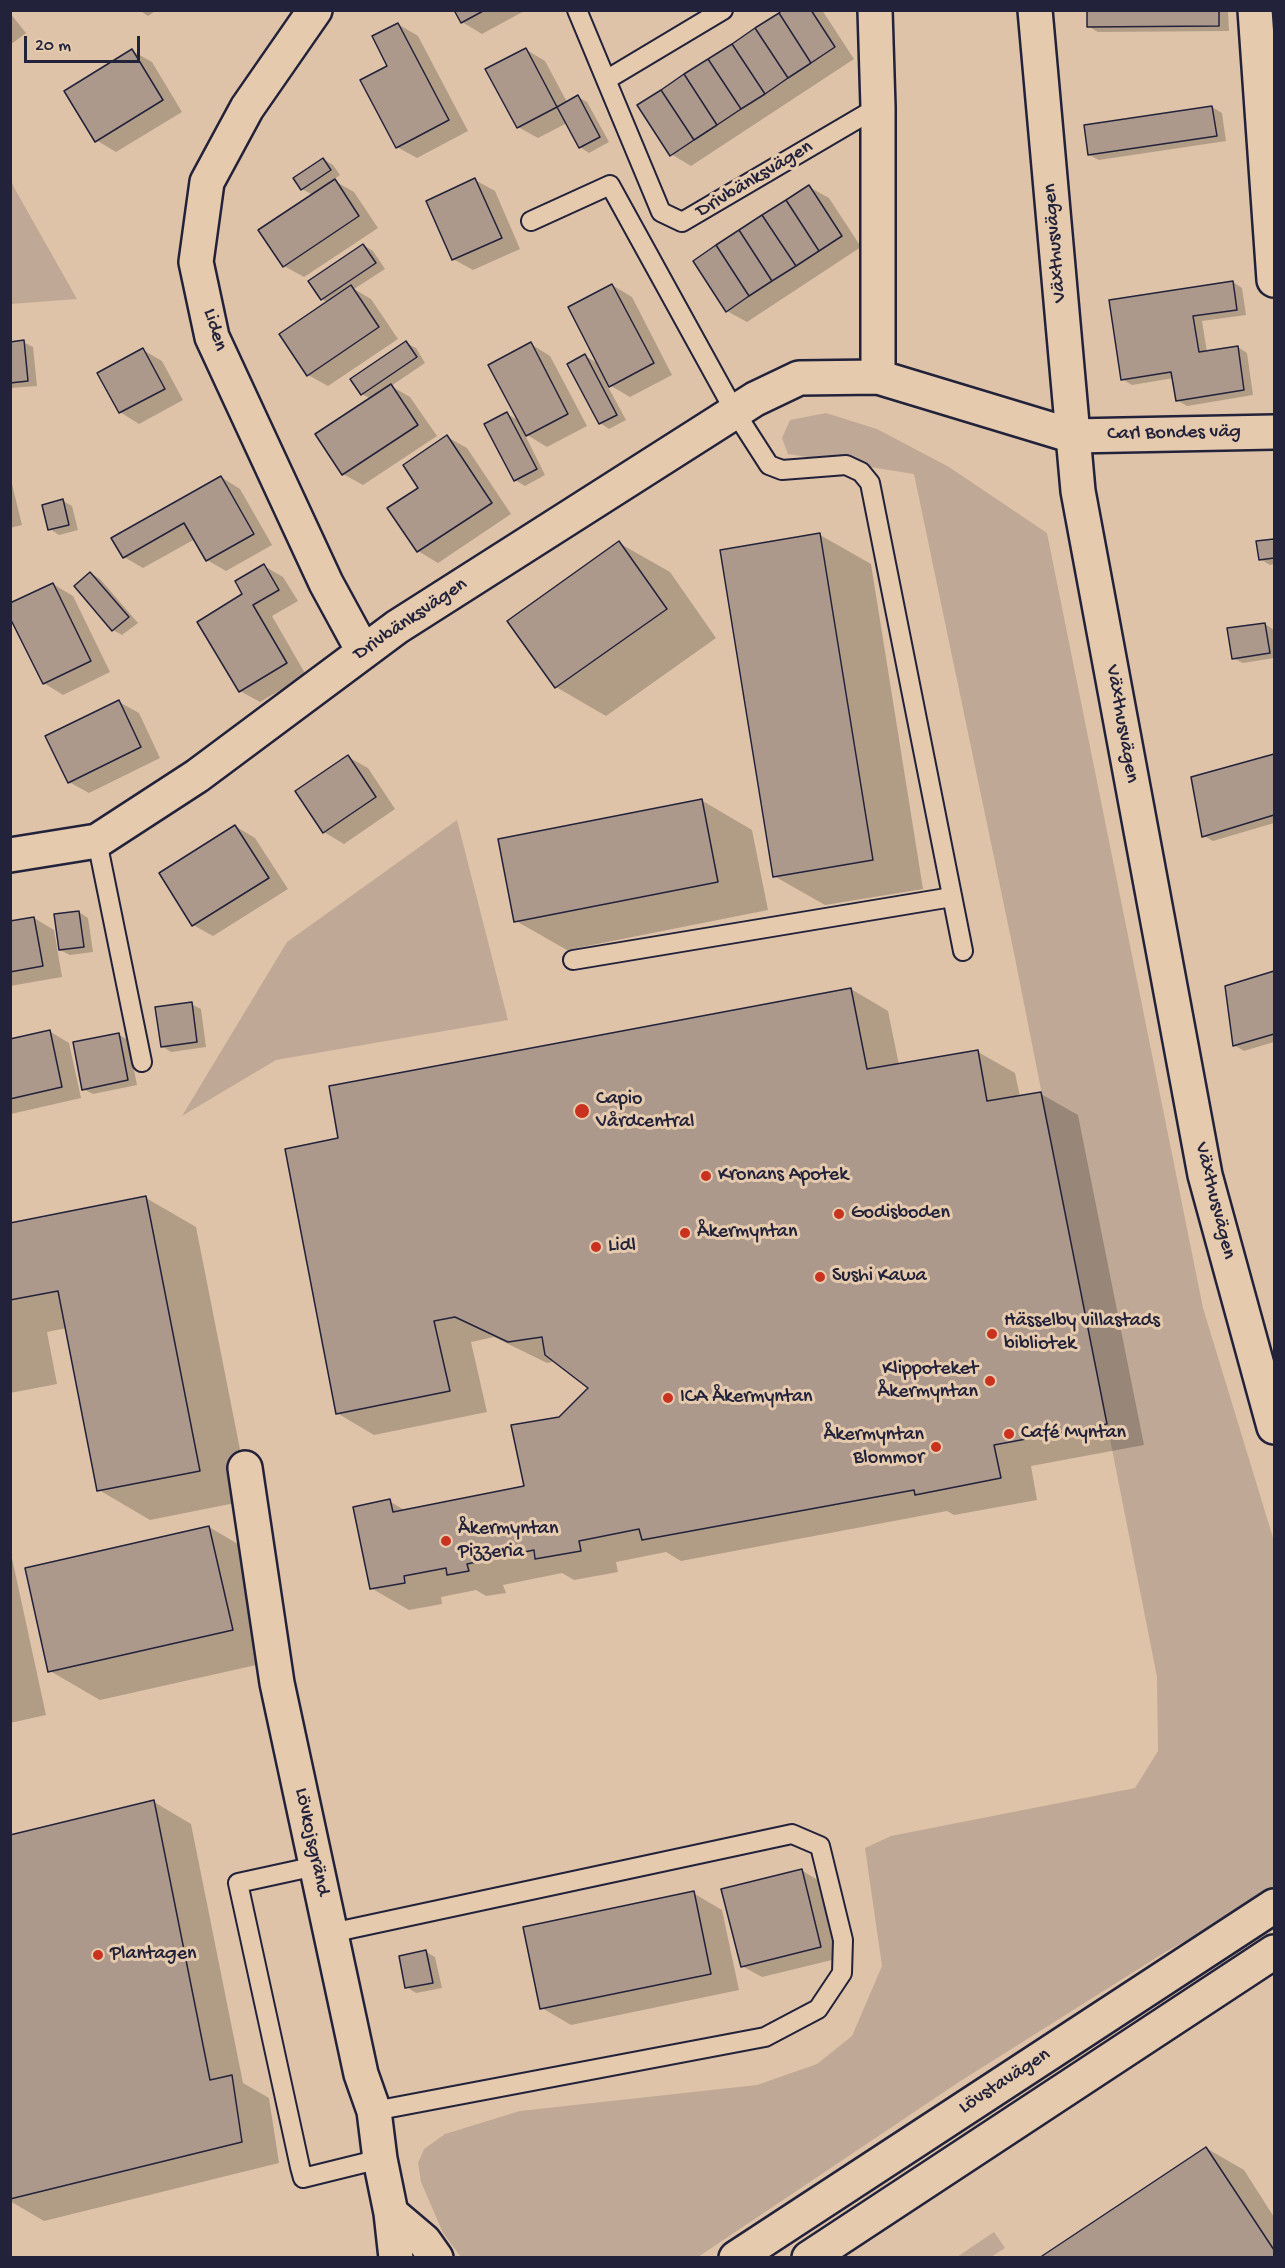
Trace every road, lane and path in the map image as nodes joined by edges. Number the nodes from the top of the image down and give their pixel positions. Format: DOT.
graph roads {
  1 [pos="315,10"];
  2 [pos="577,10"];
  3 [pos="723,10"];
  4 [pos="875,10"];
  5 [pos="1035,10"];
  6 [pos="1255,10"];
  7 [pos="606,80"];
  8 [pos="878,107"];
  9 [pos="531,221"];
  10 [pos="1275,280"];
  11 [pos="878,377"];
  12 [pos="735,412"];
  13 [pos="1275,432"];
  14 [pos="1073,436"];
  15 [pos="363,651"];
  16 [pos="97,841"];
  17 [pos="10,855"];
  18 [pos="952,897"];
  19 [pos="963,951"];
  20 [pos="573,960"];
  21 [pos="142,1062"];
  22 [pos="1275,1427"];
  23 [pos="245,1468"];
  24 [pos="316,1866"];
  25 [pos="1275,1906"];
  26 [pos="331,1933"];
  27 [pos="1275,1952"];
  28 [pos="374,2111"];
  29 [pos="380,2158"];
  30 [pos="391,2213"];
  31 [pos="396,2258"];
  32 [pos="436,2258"];
  33 [pos="736,2258"];
  34 [pos="809,2258"];
  1 -- 15 [label="street, Liden"];
  2 -- 7 [label="lane, Drivbänksvägen"];
  3 -- 7 [label="lane"];
  4 -- 8 [label="street"];
  5 -- 14 [label="street, Växthusvägen"];
  6 -- 10 [label="street"];
  7 -- 8 [label="lane, Drivbänksvägen"];
  8 -- 11 [label="street"];
  9 -- 12 [label="lane"];
  11 -- 12 [label="street, Drivbänksvägen"];
  11 -- 14 [label="street, Drivbänksvägen"];
  12 -- 15 [label="street, Drivbänksvägen"];
  12 -- 18 [label="lane"];
  13 -- 14 [label="street, Carl Bondes väg"];
  14 -- 22 [label="street, Växthusvägen"];
  15 -- 16 [label="street, Drivbänksvägen"];
  16 -- 17 [label="street, Drivbänksvägen"];
  16 -- 21 [label="lane"];
  18 -- 19 [label="lane"];
  18 -- 20 [label="lane"];
  23 -- 24 [label="street, Lövkojsgränd"];
  24 -- 26 [label="street, Lövkojsgränd"];
  24 -- 29 [label="lane"];
  25 -- 33 [label="street, Lövstavägen"];
  26 -- 28 [label="street, Lövkojsgränd"];
  26 -- 28 [label="lane"];
  27 -- 34 [label="street, Lövstavägen"];
  28 -- 29 [label="street, Lövkojsgränd"];
  29 -- 30 [label="street, Lövkojsgränd"];
  30 -- 31 [label="street, Lövkojsgränd"];
  30 -- 32 [label="street"];
}
